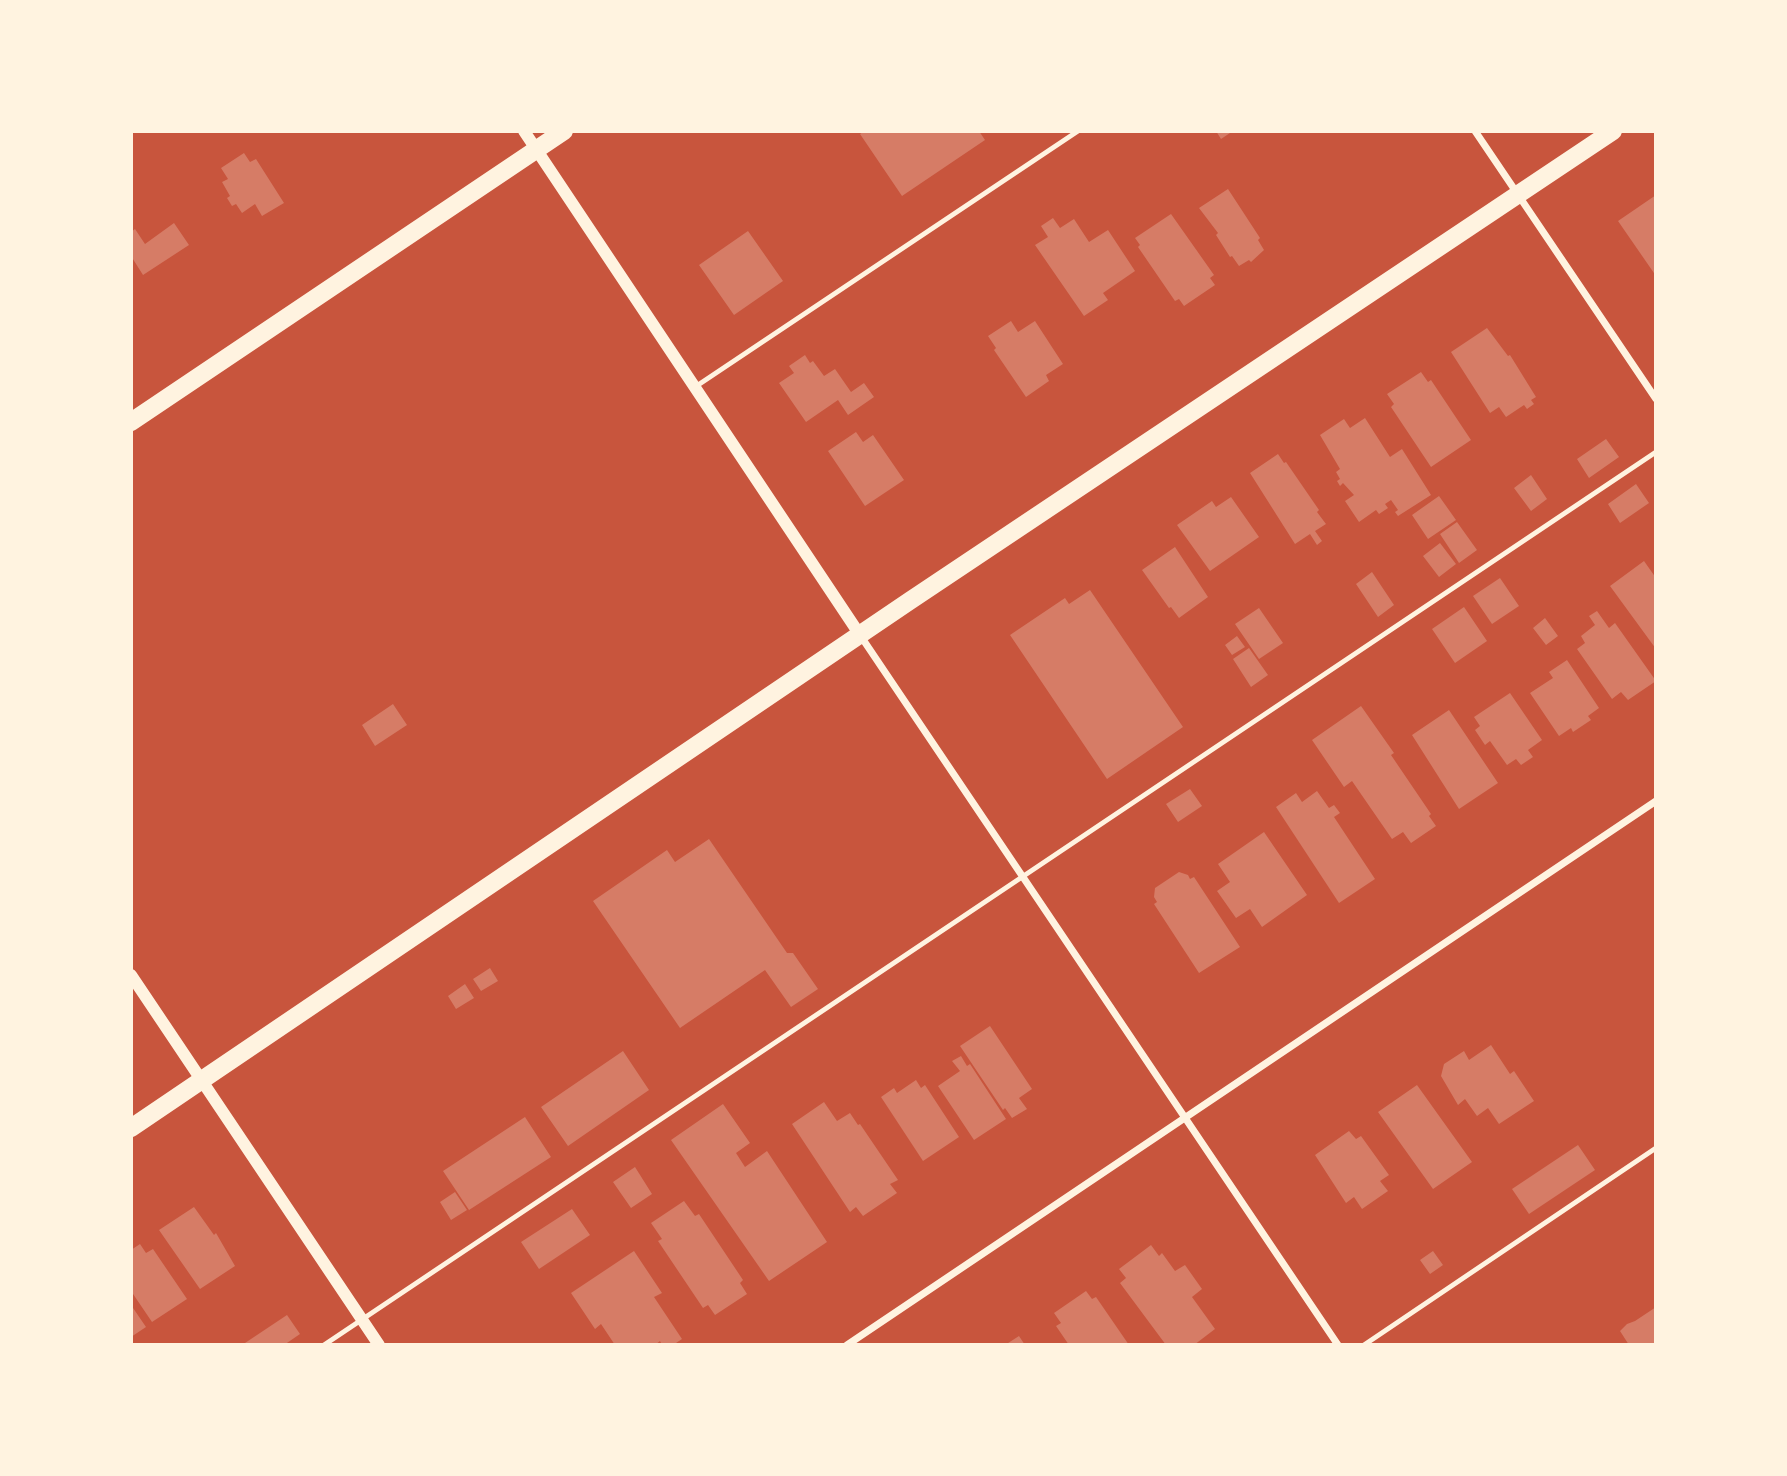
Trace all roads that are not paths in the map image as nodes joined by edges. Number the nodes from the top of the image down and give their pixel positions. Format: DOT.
graph roads {
  1 [pos="524,131"];
  2 [pos="564,131"];
  3 [pos="1078,131"];
  4 [pos="1475,131"];
  5 [pos="1613,131"];
  6 [pos="536,150"];
  7 [pos="1519,195"];
  8 [pos="695,387"];
  9 [pos="1656,399"];
  10 [pos="131,422"];
  11 [pos="1656,452"];
  12 [pos="860,635"];
  13 [pos="1656,801"];
  14 [pos="1022,875"];
  15 [pos="131,975"];
  16 [pos="201,1081"];
  17 [pos="1185,1118"];
  18 [pos="131,1128"];
  19 [pos="1656,1148"];
  20 [pos="362,1320"];
  21 [pos="324,1345"];
  22 [pos="379,1345"];
  23 [pos="846,1345"];
  24 [pos="1338,1345"];
  25 [pos="1364,1345"];
  1 -- 6 [label="street"];
  2 -- 6 [label="main road"];
  3 -- 8 [label="lane"];
  4 -- 7 [label="street"];
  5 -- 7 [label="main road"];
  6 -- 8 [label="street"];
  6 -- 10 [label="main road"];
  7 -- 9 [label="street"];
  7 -- 12 [label="main road"];
  8 -- 12 [label="street"];
  11 -- 14 [label="lane"];
  12 -- 14 [label="street"];
  12 -- 16 [label="main road"];
  13 -- 17 [label="street"];
  14 -- 17 [label="street"];
  14 -- 20 [label="lane"];
  15 -- 16 [label="street"];
  16 -- 18 [label="main road"];
  16 -- 20 [label="street"];
  17 -- 23 [label="street"];
  17 -- 24 [label="street"];
  19 -- 25 [label="lane"];
  20 -- 21 [label="lane"];
  20 -- 22 [label="street"];
}
